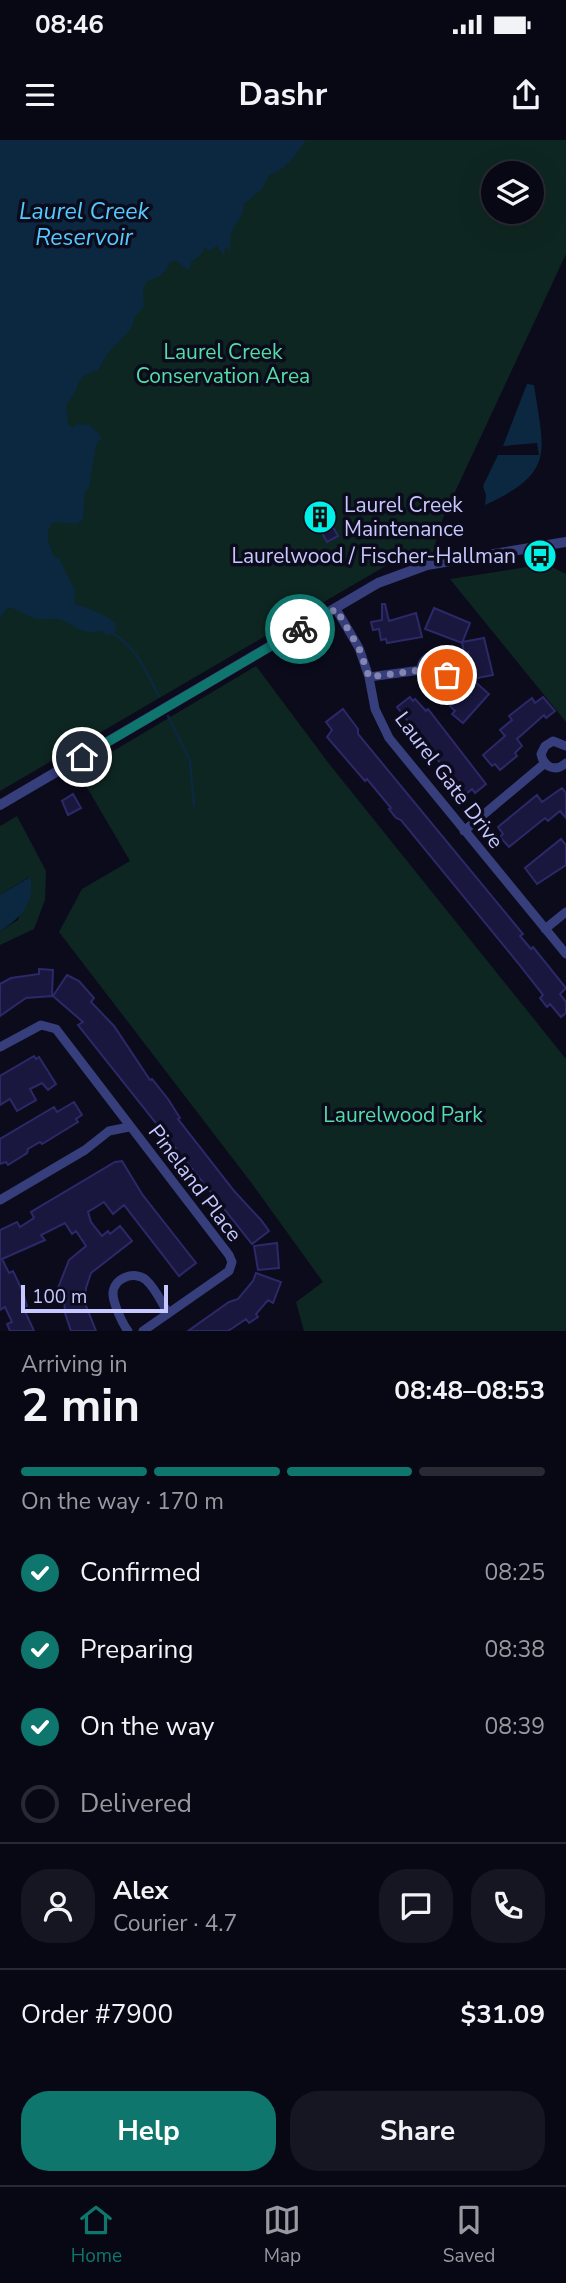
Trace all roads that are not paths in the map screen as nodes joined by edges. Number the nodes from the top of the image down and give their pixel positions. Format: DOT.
graph roads {
  1 [pos="566,542"];
  2 [pos="336,609"];
  3 [pos="421,670"];
  4 [pos="369,677"];
  5 [pos="566,746"];
  6 [pos="545,763"];
  7 [pos="566,763"];
  8 [pos="0,805"];
  9 [pos="464,831"];
  10 [pos="566,912"];
  11 [pos="545,929"];
  12 [pos="566,954"];
  13 [pos="0,1047"];
  14 [pos="129,1127"];
  15 [pos="0,1200"];
  16 [pos="168,1314"];
  17 [pos="128,1331"];
  18 [pos="143,1331"];
  1 -- 2 [label="street"];
  2 -- 4 [label="street, Laurel Gate Drive"];
  2 -- 8 [label="street"];
  3 -- 4 [label="street"];
  4 -- 9 [label="street, Laurel Gate Drive"];
  5 -- 6 [label="street"];
  6 -- 7 [label="street"];
  6 -- 9 [label="street"];
  9 -- 11 [label="street, Laurel Gate Drive"];
  10 -- 11 [label="street"];
  11 -- 12 [label="street, Laurel Gate Drive"];
  13 -- 14 [label="street"];
  14 -- 15 [label="street"];
  14 -- 16 [label="street, Pineland Place"];
  16 -- 17 [label="street"];
  16 -- 18 [label="street, Pineland Place"];
}
